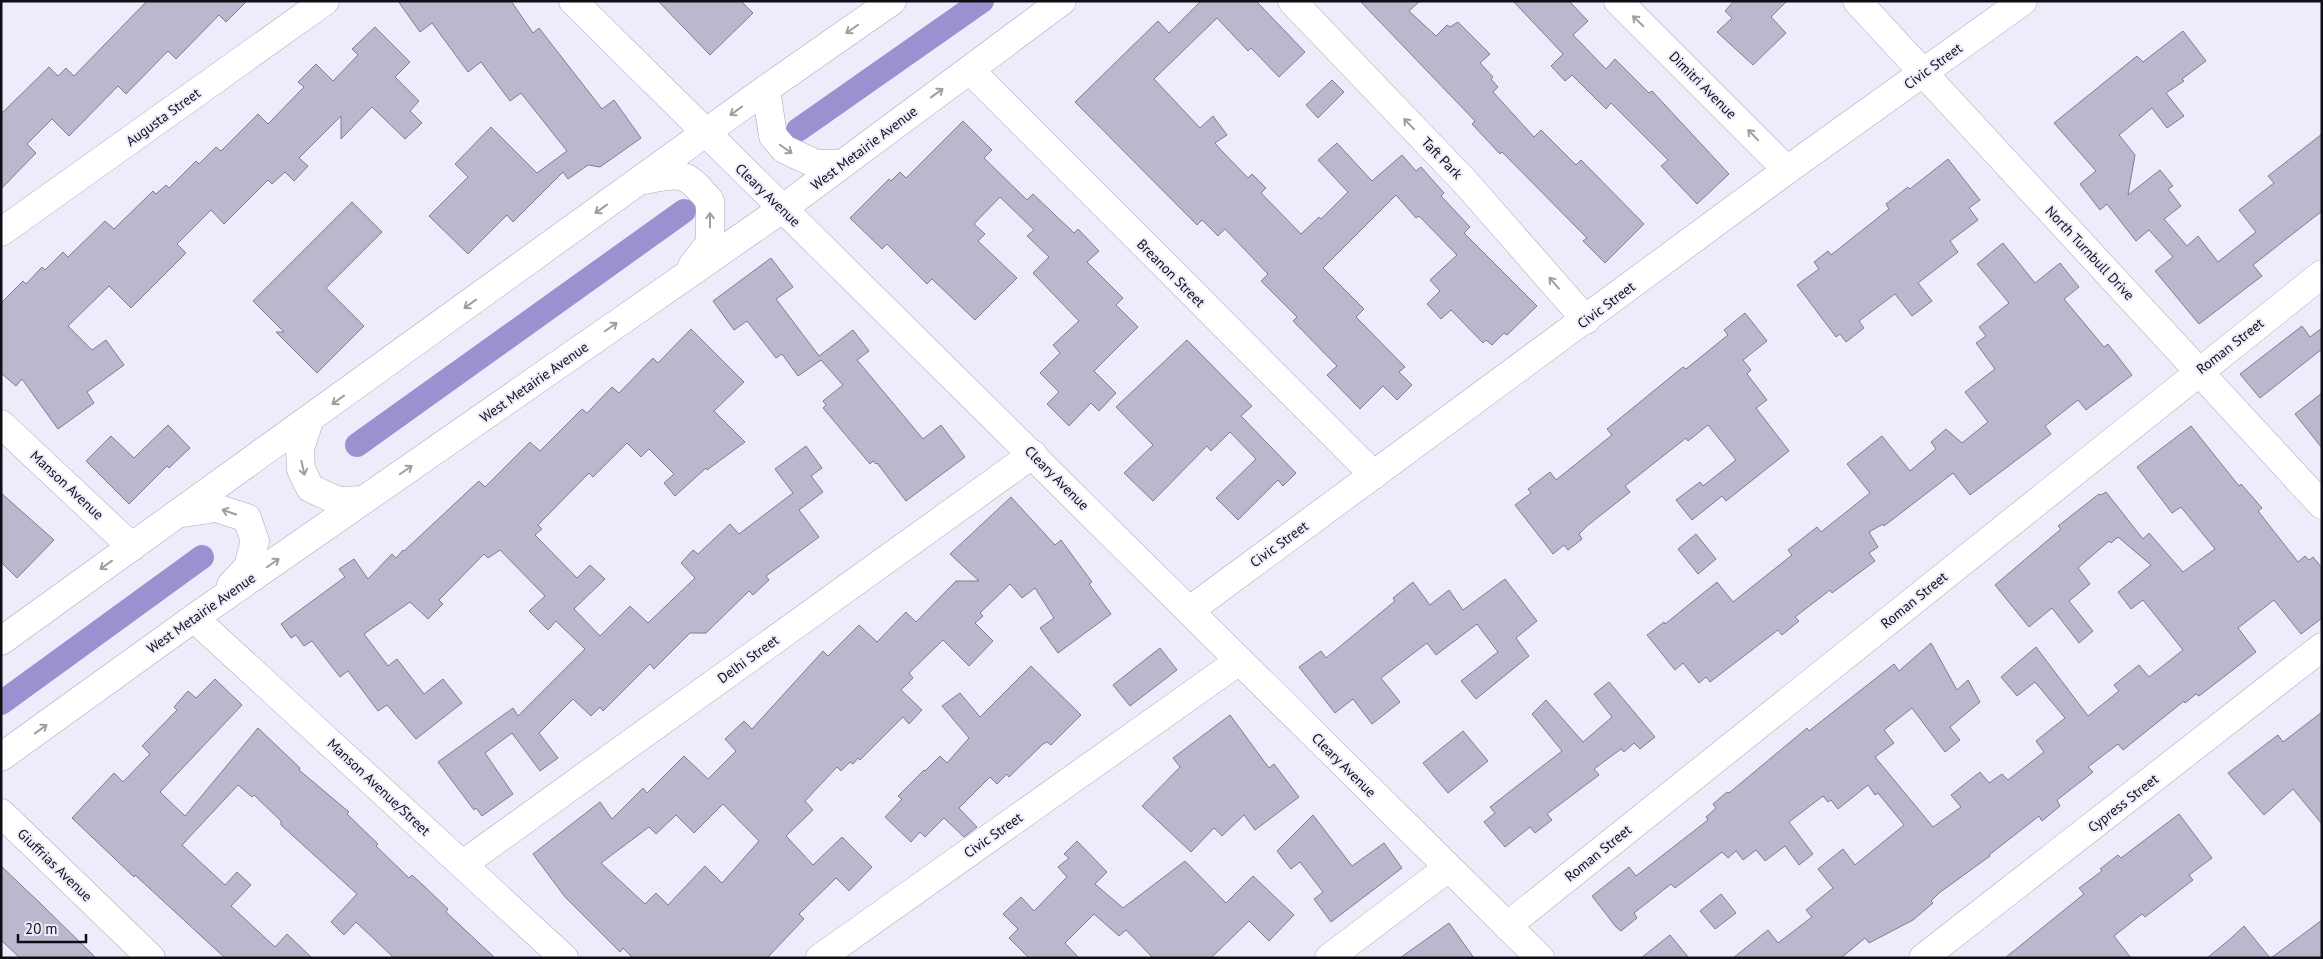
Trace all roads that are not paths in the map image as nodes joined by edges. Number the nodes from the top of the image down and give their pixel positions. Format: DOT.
graph roads {
  1 [pos="325,1"];
  2 [pos="573,1"];
  3 [pos="892,1"];
  4 [pos="1062,1"];
  5 [pos="1292,1"];
  6 [pos="1618,1"];
  7 [pos="1857,1"];
  8 [pos="2023,1"];
  9 [pos="970,70"];
  10 [pos="1923,73"];
  11 [pos="766,89"];
  12 [pos="706,133"];
  13 [pos="842,164"];
  14 [pos="1787,170"];
  15 [pos="641,180"];
  16 [pos="782,209"];
  17 [pos="1,232"];
  18 [pos="2322,274"];
  19 [pos="683,278"];
  20 [pos="1586,320"];
  21 [pos="2199,371"];
  22 [pos="309,421"];
  23 [pos="1,424"];
  24 [pos="1033,454"];
  25 [pos="1374,475"];
  26 [pos="363,500"];
  27 [pos="2322,505"];
  28 [pos="178,514"];
  29 [pos="132,547"];
  30 [pos="205,610"];
  31 [pos="1190,610"];
  32 [pos="1,641"];
  33 [pos="2322,647"];
  34 [pos="1239,661"];
  35 [pos="1,757"];
  36 [pos="1,814"];
  37 [pos="463,864"];
  38 [pos="1448,868"];
  39 [pos="1507,926"];
  40 [pos="151,958"];
  41 [pos="564,958"];
  42 [pos="820,958"];
  43 [pos="1329,958"];
  44 [pos="1540,958"];
  45 [pos="1923,958"];
  1 -- 17 [label="street, Augusta Street"];
  2 -- 12 [label="street, Cleary Avenue"];
  3 -- 11 [label="street, one-way"];
  4 -- 9 [label="street, West Metairie Avenue"];
  20 -- 5 [label="street, Taft Park, one-way"];
  14 -- 6 [label="street, Dimitri Avenue, one-way"];
  7 -- 10 [label="street, North Turnbull Drive"];
  8 -- 10 [label="street, Civic Street"];
  13 -- 9 [label="street, West Metairie Avenue, one-way"];
  9 -- 25 [label="street, Breanon Street"];
  10 -- 14 [label="street, Civic Street"];
  10 -- 21 [label="street, North Turnbull Drive"];
  11 -- 12 [label="street, one-way"];
  11 -- 13 [label="street, one-way"];
  12 -- 15 [label="street"];
  12 -- 16 [label="street, Cleary Avenue"];
  13 -- 16 [label="street, West Metairie Avenue"];
  14 -- 20 [label="street, Civic Street"];
  19 -- 15 [label="street, one-way"];
  15 -- 22 [label="street, one-way"];
  16 -- 19 [label="street, West Metairie Avenue"];
  16 -- 24 [label="street, Cleary Avenue"];
  18 -- 21 [label="street, Roman Street"];
  26 -- 19 [label="street, West Metairie Avenue, one-way"];
  20 -- 25 [label="street, Civic Street"];
  21 -- 27 [label="street, North Turnbull Drive"];
  21 -- 39 [label="street, Roman Street"];
  22 -- 26 [label="street, one-way"];
  22 -- 28 [label="street"];
  23 -- 29 [label="street, Manson Avenue"];
  24 -- 31 [label="street, Cleary Avenue"];
  24 -- 37 [label="street, Delhi Street"];
  25 -- 31 [label="street, Civic Street"];
  30 -- 26 [label="street, West Metairie Avenue, one-way"];
  28 -- 29 [label="street"];
  30 -- 28 [label="street, one-way"];
  29 -- 32 [label="street, one-way"];
  35 -- 30 [label="street, West Metairie Avenue, one-way"];
  30 -- 37 [label="street, Manson Avenue/Street"];
  31 -- 34 [label="street, Cleary Avenue"];
  33 -- 45 [label="street, Cypress Street"];
  34 -- 38 [label="street, Cleary Avenue"];
  34 -- 42 [label="street, Civic Street"];
  36 -- 40 [label="street, Giuffrias Avenue"];
  37 -- 41 [label="street, Manson Avenue/Street"];
  38 -- 39 [label="street, Cleary Avenue"];
  38 -- 43 [label="street"];
  39 -- 44 [label="street, Cleary Avenue"];
}
